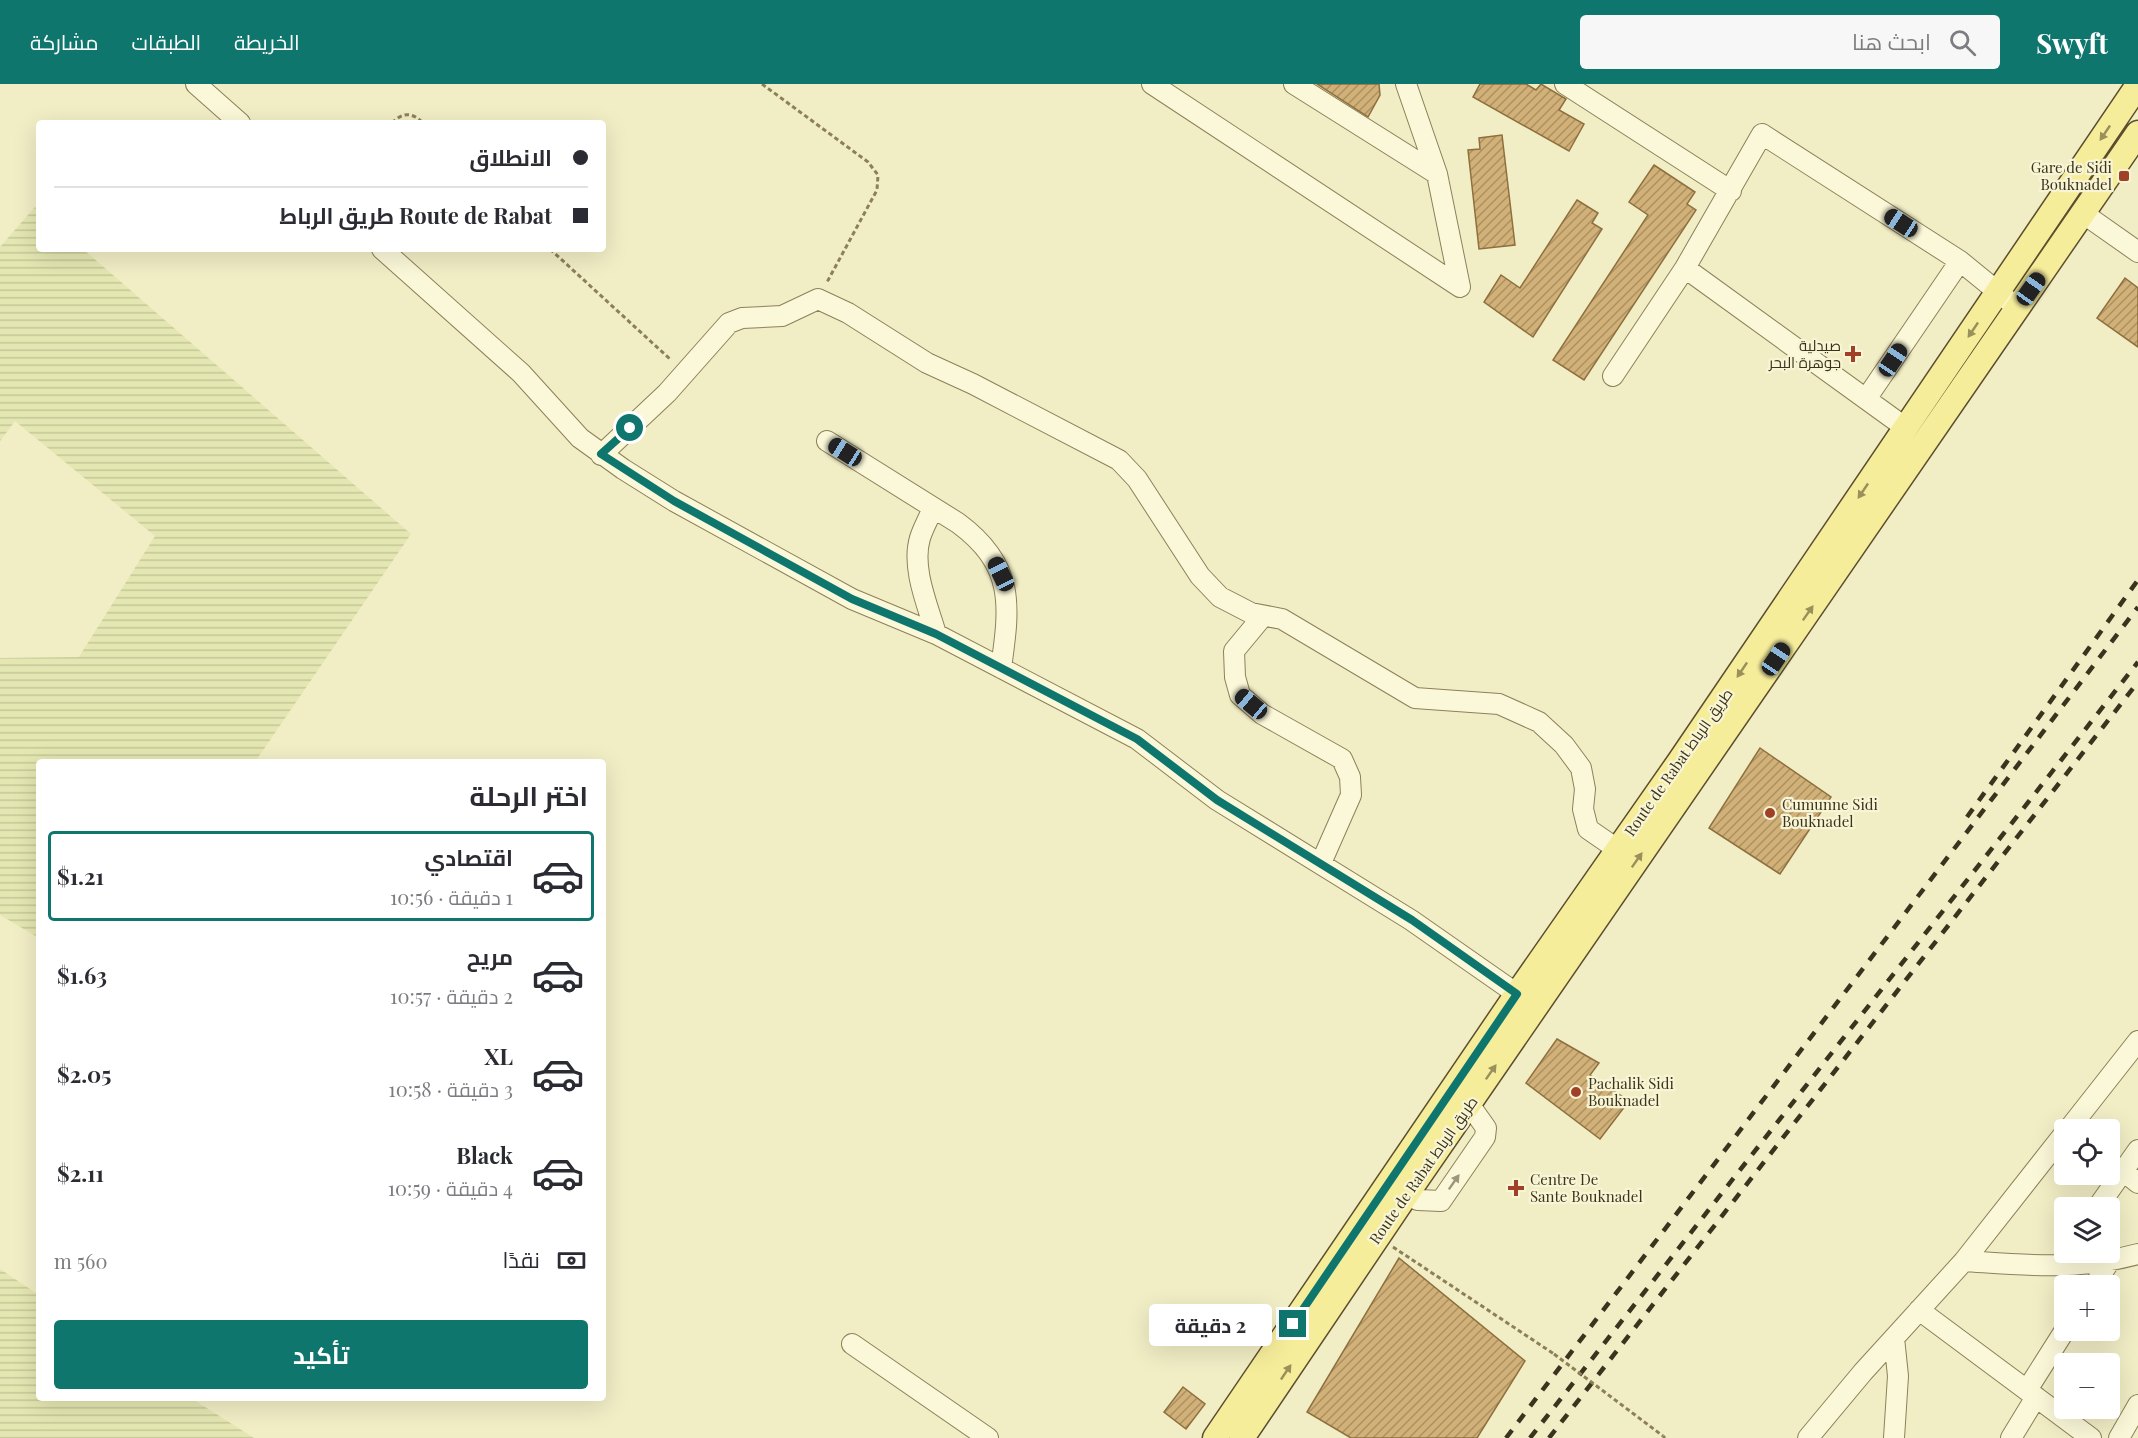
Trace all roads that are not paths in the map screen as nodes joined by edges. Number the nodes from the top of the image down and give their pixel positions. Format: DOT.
graph roads {
  1 [pos="196,84"];
  2 [pos="1152,84"];
  3 [pos="1294,84"];
  4 [pos="1406,84"];
  5 [pos="1565,84"];
  6 [pos="2138,85"];
  7 [pos="237,120"];
  8 [pos="2138,133"];
  9 [pos="1437,174"];
  10 [pos="1731,191"];
  11 [pos="2084,214"];
  12 [pos="385,252"];
  13 [pos="2138,252"];
  14 [pos="1960,261"];
  15 [pos="1685,268"];
  16 [pos="1998,293"];
  17 [pos="2018,308"];
  18 [pos="1613,376"];
  19 [pos="1866,399"];
  20 [pos="1906,428"];
  21 [pos="827,441"];
  22 [pos="601,454"];
  23 [pos="933,508"];
  24 [pos="1263,615"];
  25 [pos="936,634"];
  26 [pos="1001,668"];
  27 [pos="1617,849"];
  28 [pos="1321,863"];
  29 [pos="1603,889"];
  30 [pos="1517,994"];
  31 [pos="2138,1041"];
  32 [pos="1469,1104"];
  33 [pos="2077,1119"];
  34 [pos="2054,1147"];
  35 [pos="2138,1150"];
  36 [pos="2122,1170"];
  37 [pos="2138,1183"];
  38 [pos="1397,1189"];
  39 [pos="2104,1197"];
  40 [pos="2138,1254"];
  41 [pos="2120,1259"];
  42 [pos="1964,1261"];
  43 [pos="2101,1263"];
  44 [pos="1919,1310"];
  45 [pos="1894,1338"];
  46 [pos="2059,1341"];
  47 [pos="852,1344"];
  48 [pos="1262,1388"];
  49 [pos="2031,1394"];
  50 [pos="2138,1405"];
  51 [pos="988,1438"];
  52 [pos="1215,1438"];
  53 [pos="1242,1438"];
  54 [pos="1808,1438"];
  55 [pos="1894,1438"];
  56 [pos="2011,1438"];
  57 [pos="2091,1438"];
  58 [pos="2119,1438"];
  1 -- 7 [label="street"];
  2 -- 9 [label="street"];
  3 -- 9 [label="street"];
  4 -- 9 [label="street"];
  5 -- 10 [label="street"];
  6 -- 16 [label="main road, Route de Rabat طريق الرباط, one-way"];
  8 -- 11 [label="main road, Route de Rabat طريق الرباط"];
  10 -- 14 [label="street"];
  10 -- 15 [label="street"];
  11 -- 13 [label="street"];
  11 -- 17 [label="main road, Route de Rabat طريق الرباط"];
  12 -- 22 [label="street"];
  14 -- 16 [label="street"];
  14 -- 19 [label="street"];
  15 -- 18 [label="street"];
  15 -- 19 [label="street"];
  16 -- 17 [label="street"];
  16 -- 20 [label="main road, Route de Rabat طريق الرباط, one-way"];
  29 -- 17 [label="main road, Route de Rabat طريق الرباط, one-way"];
  19 -- 20 [label="street"];
  20 -- 27 [label="main road, Route de Rabat طريق الرباط, one-way"];
  21 -- 23 [label="street"];
  22 -- 24 [label="street"];
  22 -- 25 [label="street"];
  23 -- 25 [label="street"];
  23 -- 26 [label="street"];
  24 -- 27 [label="street"];
  24 -- 28 [label="street"];
  25 -- 26 [label="street"];
  26 -- 28 [label="street"];
  27 -- 29 [label="main road, Route de Rabat طريق الرباط"];
  28 -- 30 [label="street"];
  29 -- 30 [label="main road, Route de Rabat طريق الرباط"];
  32 -- 29 [label="main road, Route de Rabat طريق الرباط, one-way"];
  30 -- 38 [label="main road, Route de Rabat طريق الرباط"];
  31 -- 33 [label="street"];
  32 -- 38 [label="main road, Route de Rabat طريق الرباط"];
  38 -- 32 [label="street, one-way"];
  34 -- 42 [label="street"];
  35 -- 36 [label="street"];
  36 -- 37 [label="street"];
  36 -- 39 [label="street"];
  38 -- 48 [label="main road, Route de Rabat طريق الرباط"];
  48 -- 38 [label="main road, Route de Rabat طريق الرباط, one-way"];
  40 -- 41 [label="street"];
  42 -- 43 [label="street"];
  42 -- 44 [label="street"];
  44 -- 45 [label="street"];
  44 -- 49 [label="street"];
  45 -- 54 [label="street"];
  45 -- 55 [label="street"];
  46 -- 49 [label="street"];
  47 -- 51 [label="street"];
  48 -- 52 [label="main road, Route de Rabat طريق الرباط"];
  48 -- 53 [label="main road, Route de Rabat طريق الرباط"];
  49 -- 56 [label="street"];
  49 -- 57 [label="street"];
  50 -- 58 [label="street"];
}
